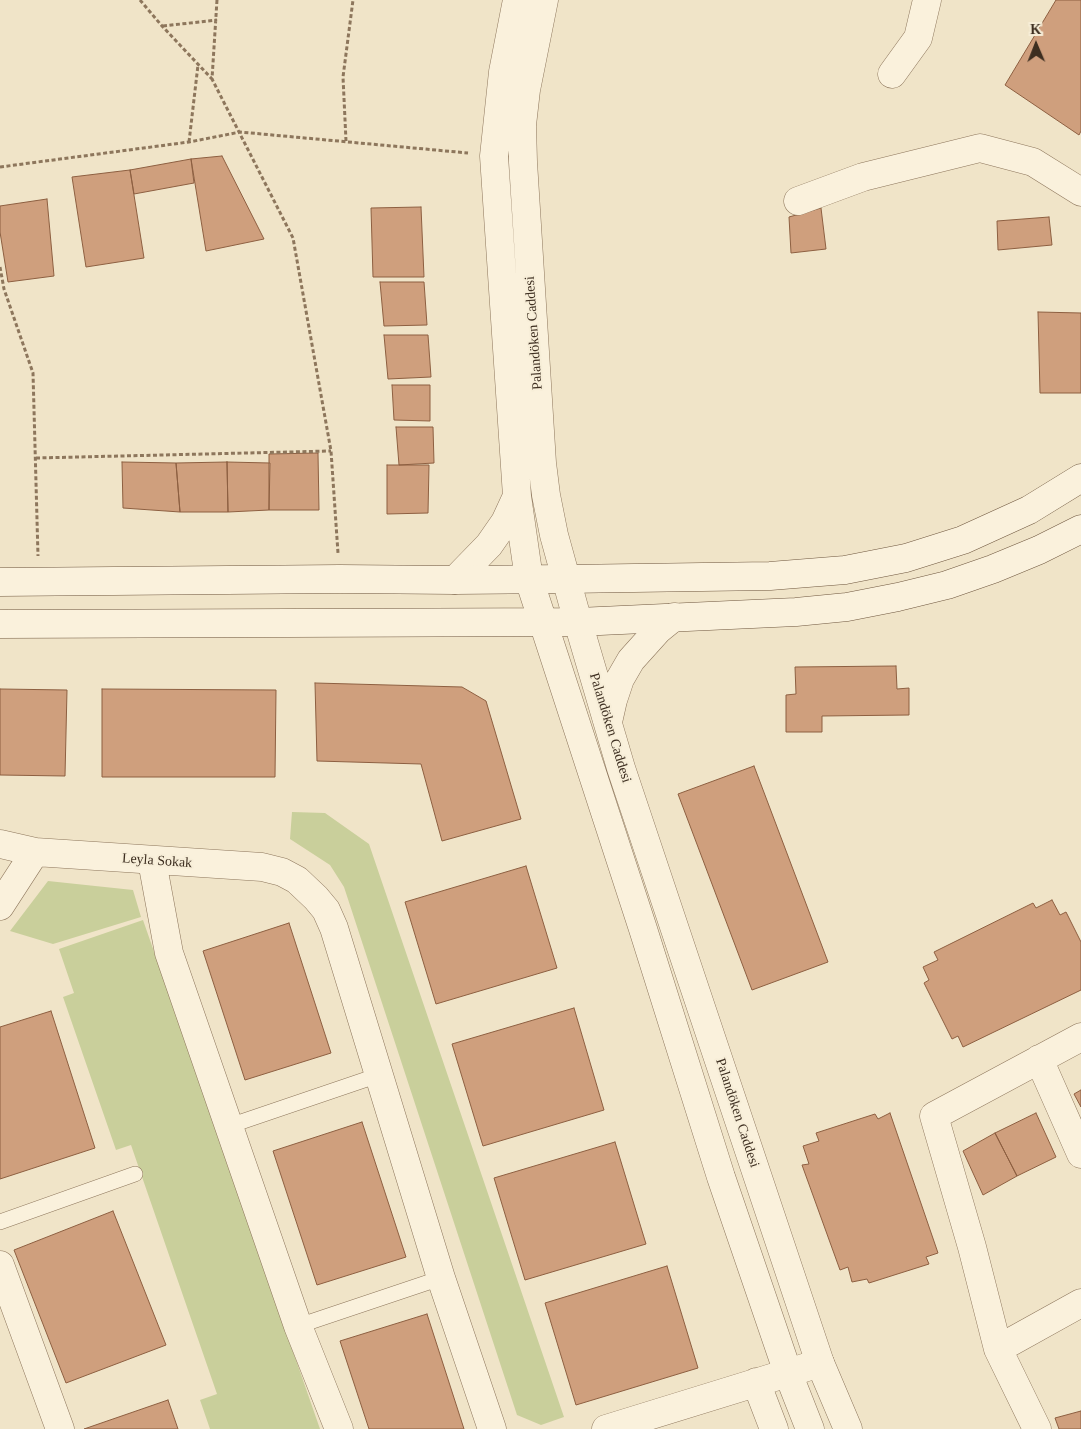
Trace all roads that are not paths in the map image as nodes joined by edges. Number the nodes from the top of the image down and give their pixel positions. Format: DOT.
graph roads {
  1 [pos="518,0"];
  2 [pos="544,0"];
  3 [pos="927,0"];
  4 [pos="892,74"];
  5 [pos="1081,192"];
  6 [pos="798,201"];
  7 [pos="1081,478"];
  8 [pos="517,496"];
  9 [pos="1081,528"];
  10 [pos="529,578"];
  11 [pos="566,579"];
  12 [pos="455,580"];
  13 [pos="0,582"];
  14 [pos="674,617"];
  15 [pos="543,622"];
  16 [pos="578,622"];
  17 [pos="0,624"];
  18 [pos="608,722"];
  19 [pos="0,844"];
  20 [pos="34,852"];
  21 [pos="152,860"];
  22 [pos="0,906"];
  23 [pos="1081,1037"];
  24 [pos="1039,1059"];
  25 [pos="379,1075"];
  26 [pos="229,1126"];
  27 [pos="1081,1154"];
  28 [pos="135,1174"];
  29 [pos="0,1222"];
  30 [pos="0,1265"];
  31 [pos="441,1278"];
  32 [pos="1081,1303"];
  33 [pos="298,1326"];
  34 [pos="998,1349"];
  35 [pos="820,1363"];
  36 [pos="788,1373"];
  37 [pos="756,1382"];
  38 [pos="60,1429"];
  39 [pos="339,1429"];
  40 [pos="492,1429"];
  41 [pos="606,1429"];
  42 [pos="774,1429"];
  43 [pos="810,1429"];
  44 [pos="848,1429"];
  45 [pos="1037,1429"];
  1 -- 8 [label="street, Palandöken Caddesi"];
  2 -- 11 [label="street, Palandöken Caddesi"];
  3 -- 4 [label="street"];
  5 -- 6 [label="street"];
  7 -- 11 [label="street"];
  8 -- 10 [label="street, Palandöken Caddesi"];
  8 -- 12 [label="street"];
  9 -- 14 [label="street"];
  10 -- 11 [label="street"];
  10 -- 12 [label="street"];
  10 -- 15 [label="street, Palandöken Caddesi"];
  11 -- 16 [label="street, Palandöken Caddesi"];
  12 -- 13 [label="street"];
  14 -- 16 [label="street"];
  14 -- 18 [label="street"];
  15 -- 16 [label="street"];
  15 -- 17 [label="street"];
  15 -- 36 [label="street, Palandöken Caddesi"];
  16 -- 18 [label="street, Palandöken Caddesi"];
  18 -- 35 [label="street, Palandöken Caddesi"];
  19 -- 20 [label="street, Leyla Sokak"];
  20 -- 21 [label="street, Leyla Sokak"];
  20 -- 22 [label="street"];
  21 -- 25 [label="street, Leyla Sokak"];
  21 -- 26 [label="street"];
  23 -- 24 [label="street"];
  24 -- 27 [label="street"];
  24 -- 34 [label="street"];
  25 -- 26 [label="lane"];
  25 -- 31 [label="street, Leyla Sokak"];
  26 -- 33 [label="street"];
  28 -- 29 [label="lane"];
  30 -- 38 [label="street"];
  31 -- 33 [label="lane"];
  31 -- 40 [label="street, Leyla Sokak"];
  32 -- 34 [label="street"];
  33 -- 39 [label="street"];
  34 -- 45 [label="street"];
  35 -- 36 [label="street"];
  35 -- 44 [label="street, Palandöken Caddesi"];
  36 -- 37 [label="street"];
  36 -- 43 [label="street, Palandöken Caddesi"];
  37 -- 41 [label="street"];
  37 -- 42 [label="street"];
}
